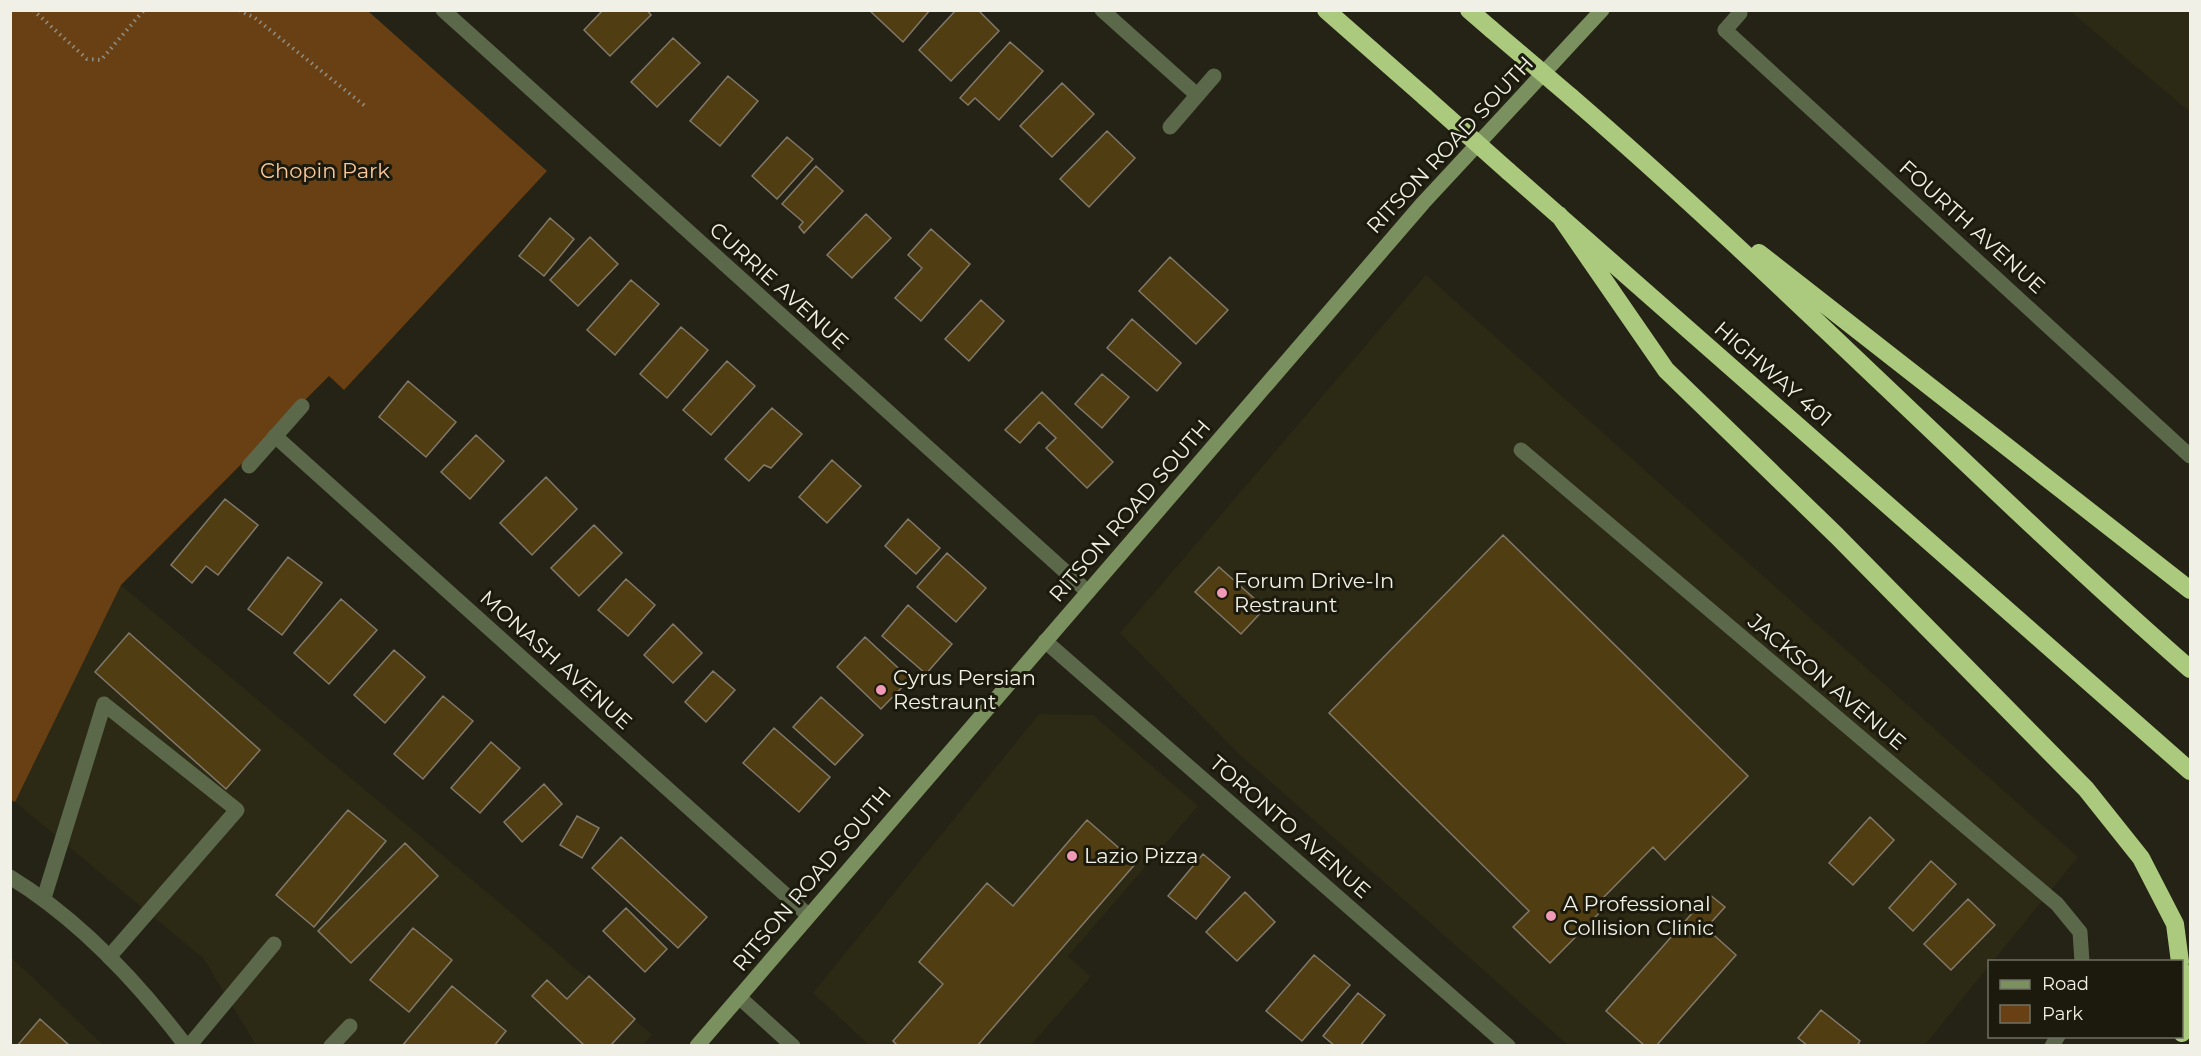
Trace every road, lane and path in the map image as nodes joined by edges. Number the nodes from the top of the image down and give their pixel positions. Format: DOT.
graph roads {
  1 [pos="33,10"];
  2 [pos="144,10"];
  3 [pos="239,10"];
  4 [pos="443,10"];
  5 [pos="1102,10"];
  6 [pos="1326,10"];
  7 [pos="1469,10"];
  8 [pos="1602,10"];
  9 [pos="1740,13"];
  10 [pos="1214,76"];
  11 [pos="1197,96"];
  12 [pos="364,106"];
  13 [pos="1170,127"];
  14 [pos="1672,185"];
  15 [pos="1559,215"];
  16 [pos="302,406"];
  17 [pos="275,436"];
  18 [pos="1521,450"];
  19 [pos="2190,456"];
  20 [pos="249,466"];
  21 [pos="2190,590"];
  22 [pos="1088,592"];
  23 [pos="1045,641"];
  24 [pos="2190,669"];
  25 [pos="2190,771"];
  26 [pos="10,878"];
  27 [pos="44,898"];
  28 [pos="808,915"];
  29 [pos="274,944"];
  30 [pos="110,957"];
  31 [pos="2082,960"];
  32 [pos="2180,960"];
  33 [pos="2183,986"];
  34 [pos="740,997"];
  35 [pos="2183,1025"];
  36 [pos="350,1026"];
  37 [pos="187,1046"];
  38 [pos="331,1046"];
  39 [pos="697,1046"];
  40 [pos="793,1046"];
  41 [pos="1508,1046"];
  1 -- 2 [label="path"];
  3 -- 12 [label="path"];
  4 -- 22 [label="street, CURRIE AVENUE"];
  5 -- 11 [label="street"];
  6 -- 15 [label="highway, HIGHWAY 401, bridge"];
  7 -- 14 [label="highway, bridge"];
  8 -- 22 [label="main road, RITSON ROAD SOUTH"];
  9 -- 19 [label="street, FOURTH AVENUE"];
  10 -- 11 [label="street"];
  11 -- 13 [label="street"];
  14 -- 21 [label="highway"];
  14 -- 24 [label="highway"];
  15 -- 25 [label="highway, HIGHWAY 401"];
  15 -- 32 [label="highway"];
  16 -- 17 [label="street"];
  17 -- 20 [label="street"];
  17 -- 28 [label="street, MONASH AVENUE"];
  18 -- 31 [label="street, JACKSON AVENUE"];
  22 -- 23 [label="main road, RITSON ROAD SOUTH"];
  23 -- 28 [label="main road, RITSON ROAD SOUTH"];
  23 -- 41 [label="street, TORONTO AVENUE"];
  26 -- 27 [label="street"];
  27 -- 30 [label="street"];
  27 -- 30 [label="street"];
  28 -- 34 [label="main road, RITSON ROAD SOUTH"];
  29 -- 37 [label="street"];
  30 -- 37 [label="street"];
  33 -- 35 [label="highway"];
  34 -- 39 [label="main road, RITSON ROAD SOUTH"];
  34 -- 40 [label="street"];
  36 -- 38 [label="street"];
}
